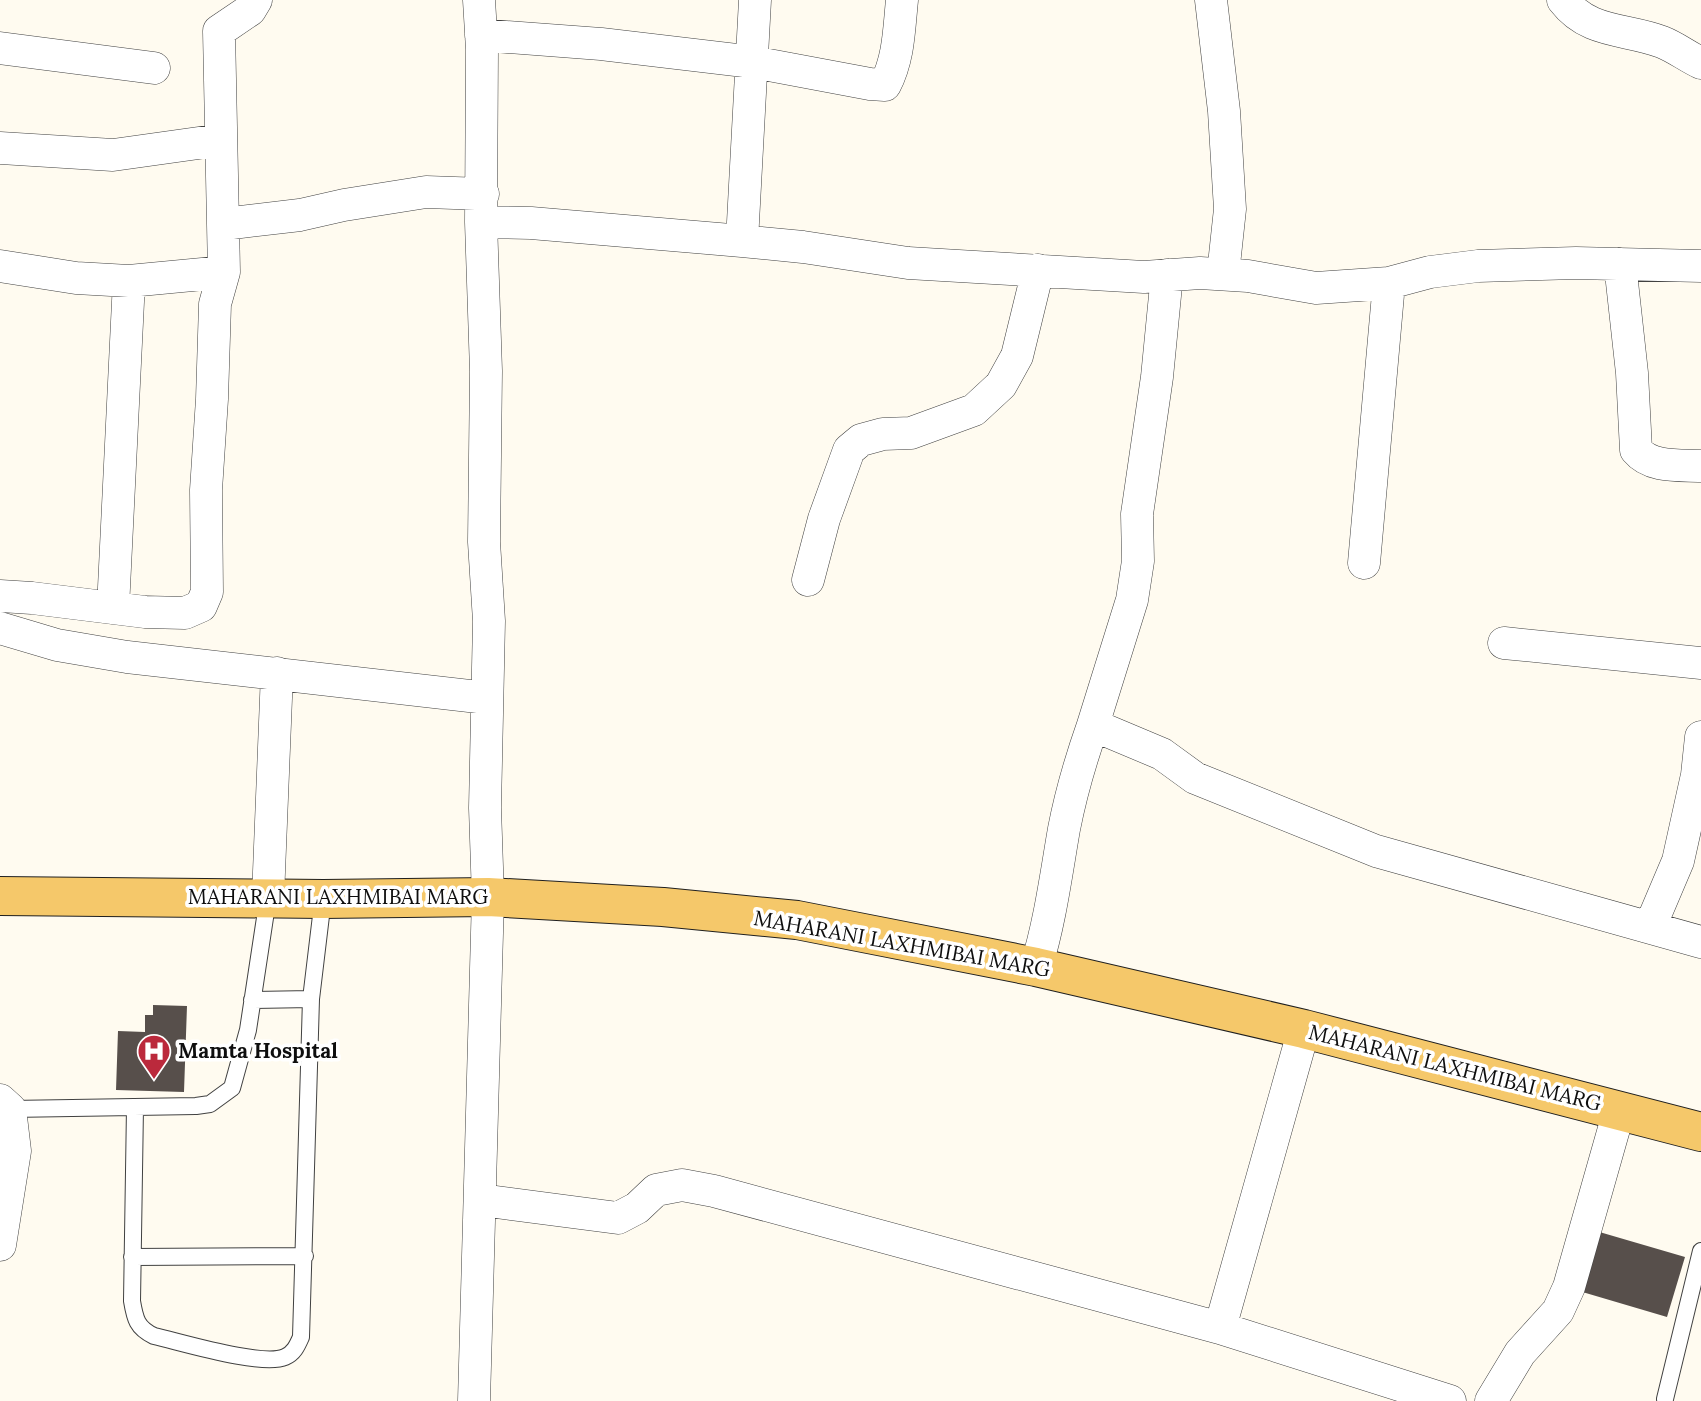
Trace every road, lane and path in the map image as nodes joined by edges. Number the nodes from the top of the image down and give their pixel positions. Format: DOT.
graph roads {
  1 [pos="256,0"];
  2 [pos="479,0"];
  3 [pos="755,0"];
  4 [pos="902,0"];
  5 [pos="1212,0"];
  6 [pos="1563,0"];
  7 [pos="481,35"];
  8 [pos="0,48"];
  9 [pos="753,62"];
  10 [pos="1701,64"];
  11 [pos="154,68"];
  12 [pos="220,140"];
  13 [pos="0,148"];
  14 [pos="482,208"];
  15 [pos="224,224"];
  16 [pos="742,241"];
  17 [pos="1620,264"];
  18 [pos="0,266"];
  19 [pos="1701,266"];
  20 [pos="1038,270"];
  21 [pos="224,272"];
  22 [pos="1223,274"];
  23 [pos="1167,275"];
  24 [pos="129,281"];
  25 [pos="1389,283"];
  26 [pos="1701,466"];
  27 [pos="1364,563"];
  28 [pos="808,580"];
  29 [pos="0,597"];
  30 [pos="113,608"];
  31 [pos="0,628"];
  32 [pos="1504,643"];
  33 [pos="1701,663"];
  34 [pos="277,673"];
  35 [pos="487,698"];
  36 [pos="1093,725"];
  37 [pos="1701,737"];
  38 [pos="0,896"];
  39 [pos="268,897"];
  40 [pos="488,897"];
  41 [pos="323,899"];
  42 [pos="1650,927"];
  43 [pos="1701,942"];
  44 [pos="1036,967"];
  45 [pos="311,999"];
  46 [pos="251,1000"];
  47 [pos="1304,1029"];
  48 [pos="5,1105"];
  49 [pos="135,1107"];
  50 [pos="1619,1111"];
  51 [pos="1701,1132"];
  52 [pos="481,1200"];
  53 [pos="0,1245"];
  54 [pos="1701,1251"];
  55 [pos="305,1256"];
  56 [pos="132,1257"];
  57 [pos="1220,1328"];
  58 [pos="1665,1399"];
  59 [pos="474,1401"];
  60 [pos="1450,1401"];
  61 [pos="1492,1401"];
  1 -- 12 [label="street"];
  2 -- 7 [label="street"];
  3 -- 9 [label="street"];
  4 -- 9 [label="street"];
  5 -- 22 [label="street"];
  6 -- 10 [label="street"];
  7 -- 9 [label="street"];
  7 -- 14 [label="street"];
  8 -- 11 [label="street"];
  9 -- 16 [label="street"];
  12 -- 13 [label="street"];
  12 -- 15 [label="street"];
  14 -- 15 [label="street"];
  14 -- 16 [label="street"];
  14 -- 35 [label="street"];
  15 -- 21 [label="street"];
  16 -- 20 [label="street"];
  17 -- 19 [label="street"];
  17 -- 25 [label="street"];
  17 -- 26 [label="street"];
  18 -- 24 [label="street"];
  20 -- 23 [label="street"];
  20 -- 28 [label="street"];
  21 -- 24 [label="street"];
  21 -- 30 [label="street"];
  22 -- 23 [label="street"];
  22 -- 25 [label="street"];
  23 -- 36 [label="street"];
  24 -- 30 [label="street"];
  25 -- 27 [label="street"];
  29 -- 30 [label="street"];
  31 -- 34 [label="street"];
  32 -- 33 [label="street"];
  34 -- 35 [label="street"];
  34 -- 39 [label="street"];
  35 -- 40 [label="street"];
  36 -- 42 [label="street"];
  36 -- 44 [label="street"];
  37 -- 42 [label="street"];
  38 -- 39 [label="main road, MAHARANI LAXHMIBAI MARG"];
  39 -- 41 [label="main road, MAHARANI LAXHMIBAI MARG"];
  39 -- 46 [label="lane"];
  40 -- 41 [label="main road, MAHARANI LAXHMIBAI MARG"];
  40 -- 44 [label="main road, MAHARANI LAXHMIBAI MARG"];
  40 -- 52 [label="street"];
  41 -- 45 [label="lane"];
  42 -- 43 [label="street"];
  44 -- 47 [label="main road, MAHARANI LAXHMIBAI MARG"];
  45 -- 46 [label="lane"];
  45 -- 55 [label="lane"];
  46 -- 49 [label="lane"];
  47 -- 50 [label="main road, MAHARANI LAXHMIBAI MARG"];
  47 -- 57 [label="street"];
  48 -- 49 [label="lane"];
  48 -- 53 [label="street"];
  49 -- 56 [label="lane"];
  50 -- 51 [label="main road, MAHARANI LAXHMIBAI MARG"];
  50 -- 61 [label="street"];
  52 -- 57 [label="street"];
  52 -- 59 [label="street"];
  54 -- 58 [label="lane"];
  55 -- 56 [label="lane"];
  55 -- 56 [label="lane"];
  57 -- 60 [label="street"];
}
